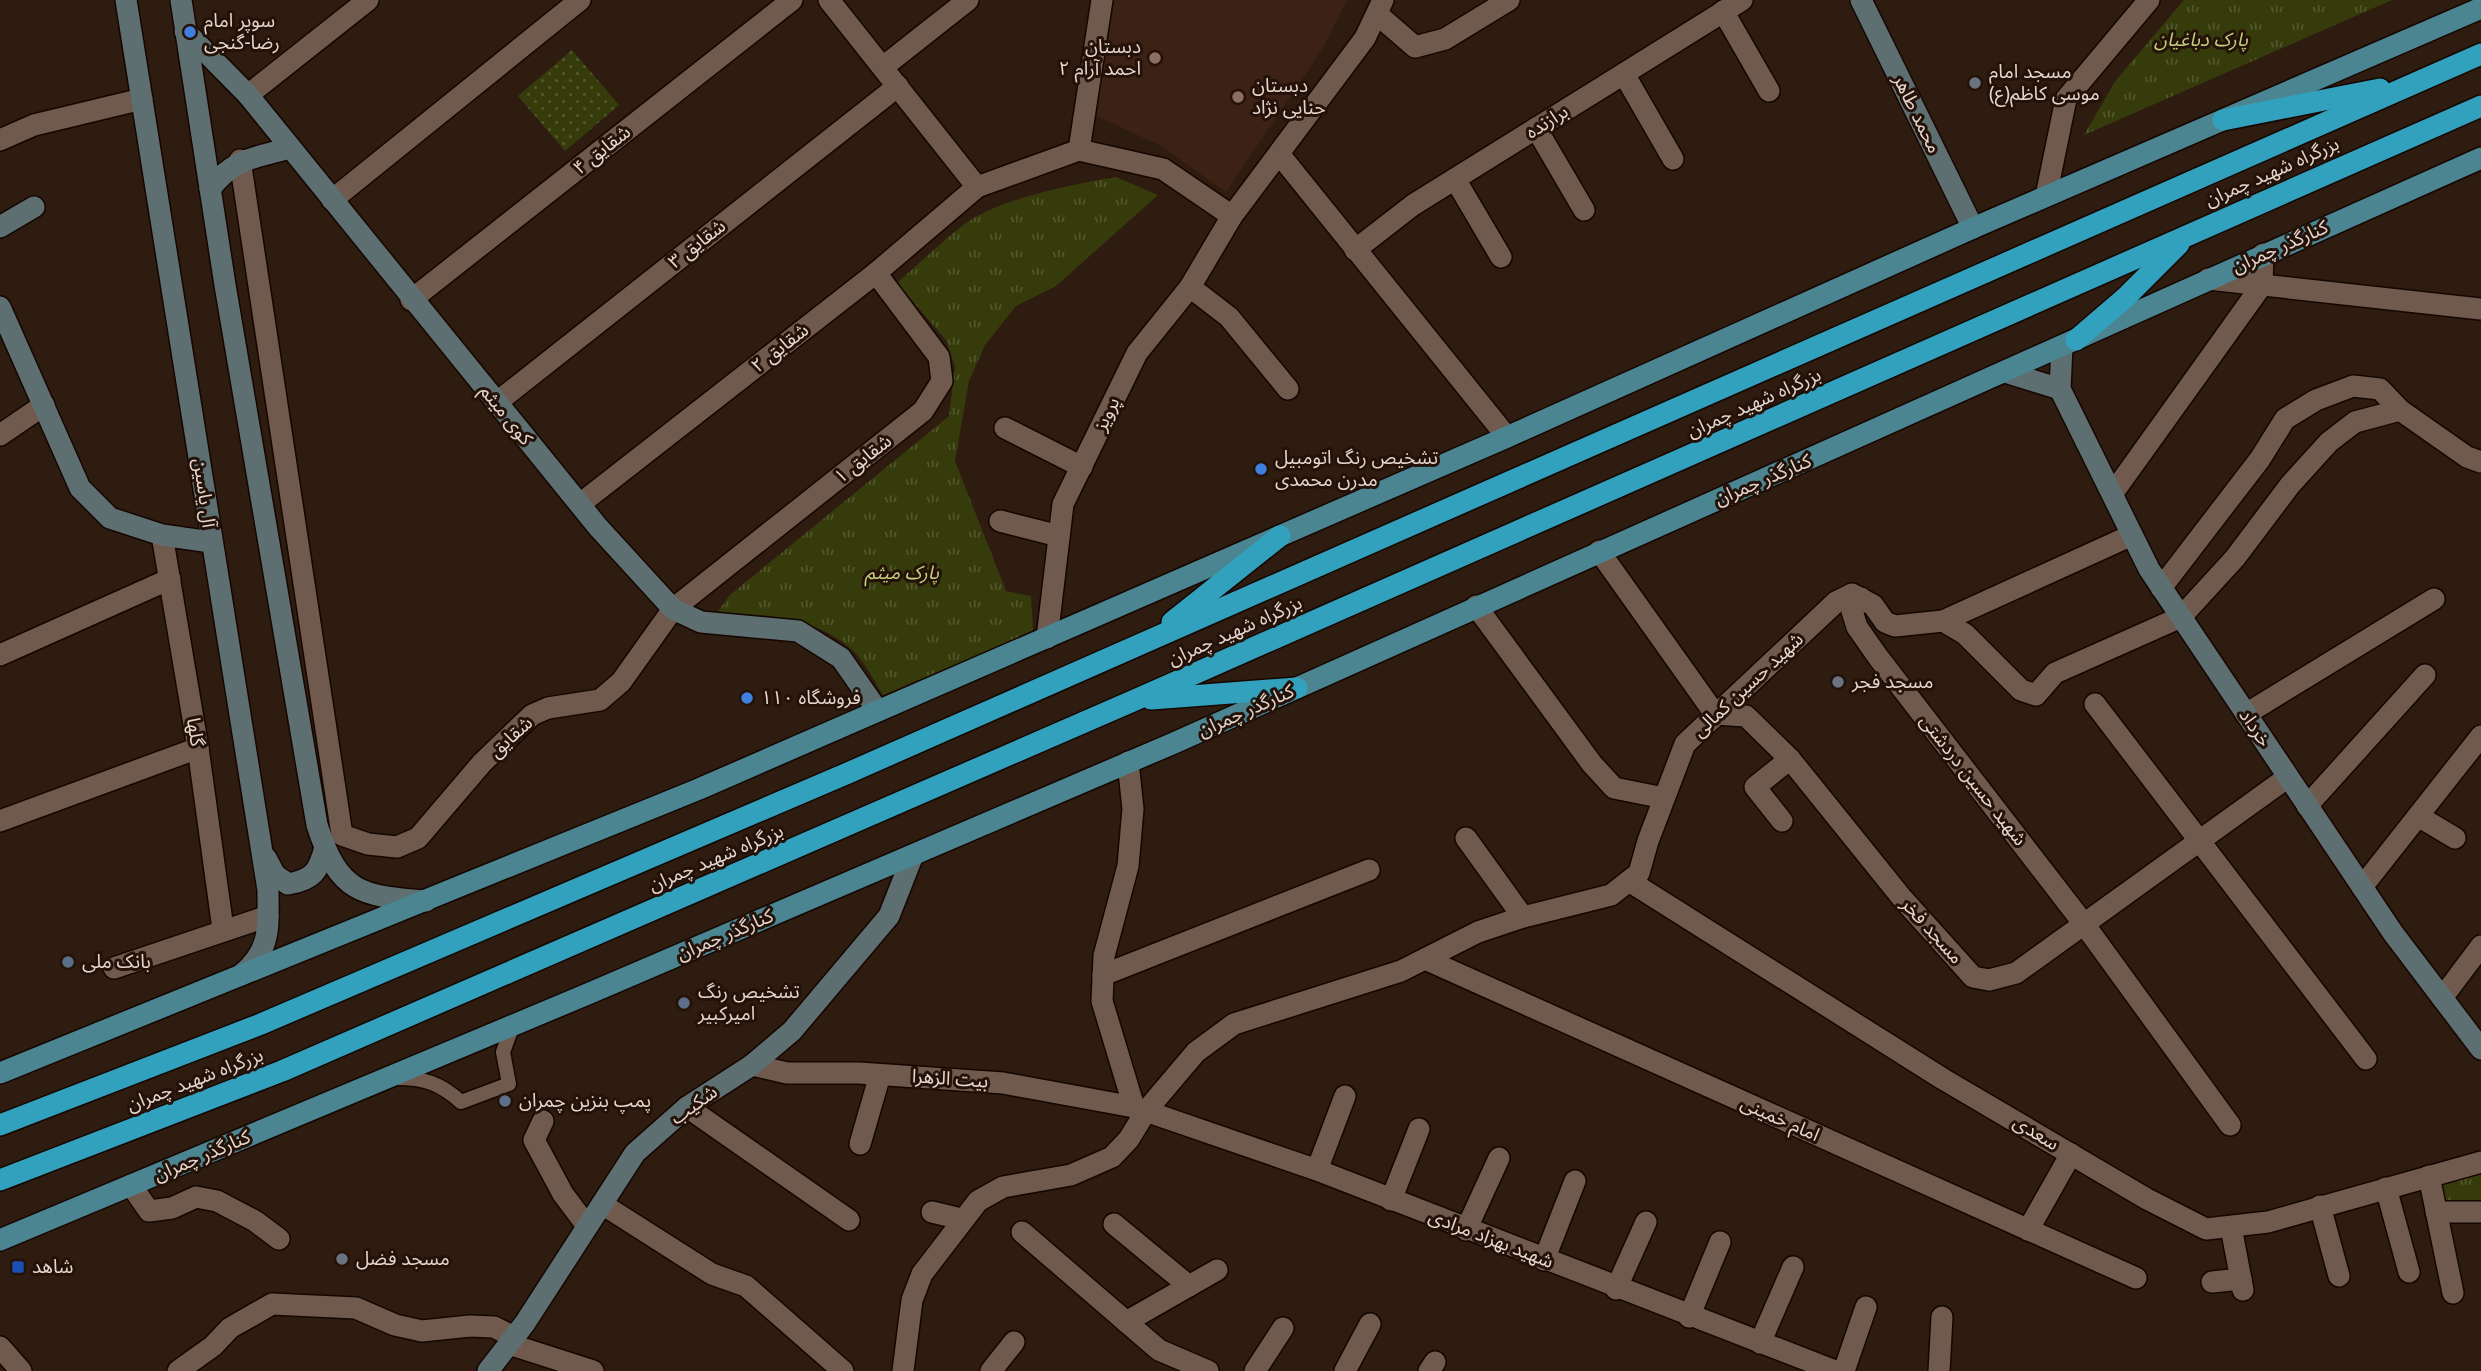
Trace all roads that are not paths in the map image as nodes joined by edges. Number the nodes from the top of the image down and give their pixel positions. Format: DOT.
graph roads {
  1 [pos="126,0"];
  2 [pos="181,0"];
  3 [pos="368,0"];
  4 [pos="580,0"];
  5 [pos="792,0"];
  6 [pos="829,0"];
  7 [pos="968,0"];
  8 [pos="1102,0"];
  9 [pos="1509,0"];
  10 [pos="1742,0"];
  11 [pos="1861,0"];
  12 [pos="2148,0"];
  13 [pos="1380,7"];
  14 [pos="2481,8"];
  15 [pos="1723,12"];
  16 [pos="185,31"];
  17 [pos="2481,54"];
  18 [pos="883,67"];
  19 [pos="1624,74"];
  20 [pos="2420,81"];
  21 [pos="898,86"];
  22 [pos="1769,91"];
  23 [pos="248,95"];
  24 [pos="142,99"];
  25 [pos="2481,106"];
  26 [pos="2223,120"];
  27 [pos="1536,128"];
  28 [pos="0,140"];
  29 [pos="290,148"];
  30 [pos="1079,150"];
  31 [pos="1280,155"];
  32 [pos="2481,158"];
  33 [pos="1673,159"];
  34 [pos="240,160"];
  35 [pos="1455,179"];
  36 [pos="977,187"];
  37 [pos="210,189"];
  38 [pos="2046,196"];
  39 [pos="332,200"];
  40 [pos="34,207"];
  41 [pos="1584,210"];
  42 [pos="1232,216"];
  43 [pos="0,227"];
  44 [pos="1973,228"];
  45 [pos="2189,233"];
  46 [pos="1355,250"];
  47 [pos="2263,254"];
  48 [pos="1501,257"];
  49 [pos="876,273"];
  50 [pos="2208,279"];
  51 [pos="2262,285"];
  52 [pos="1190,288"];
  53 [pos="411,300"];
  54 [pos="0,307"];
  55 [pos="2481,309"];
  56 [pos="2069,343"];
  57 [pos="2005,372"];
  58 [pos="1288,389"];
  59 [pos="2060,389"];
  60 [pos="496,402"];
  61 [pos="44,405"];
  62 [pos="2400,410"];
  63 [pos="1005,428"];
  64 [pos="0,435"];
  65 [pos="1507,438"];
  66 [pos="2481,462"];
  67 [pos="1082,467"];
  68 [pos="2113,493"];
  69 [pos="580,504"];
  70 [pos="1000,521"];
  71 [pos="162,535"];
  72 [pos="2132,535"];
  73 [pos="1059,536"];
  74 [pos="1280,536"];
  75 [pos="211,542"];
  76 [pos="1599,551"];
  77 [pos="170,579"];
  78 [pos="2161,588"];
  79 [pos="1861,598"];
  80 [pos="2434,599"];
  81 [pos="1476,606"];
  82 [pos="673,610"];
  83 [pos="2181,617"];
  84 [pos="1943,621"];
  85 [pos="1047,638"];
  86 [pos="1150,640"];
  87 [pos="0,655"];
  88 [pos="2425,676"];
  89 [pos="1297,688"];
  90 [pos="1135,700"];
  91 [pos="2095,704"];
  92 [pos="878,711"];
  93 [pos="1716,714"];
  94 [pos="2246,714"];
  95 [pos="2481,736"];
  96 [pos="198,748"];
  97 [pos="1790,759"];
  98 [pos="1128,762"];
  99 [pos="2288,777"];
  100 [pos="1664,798"];
  101 [pos="2307,806"];
  102 [pos="2418,816"];
  103 [pos="0,821"];
  104 [pos="1782,821"];
  105 [pos="1466,838"];
  106 [pos="2455,838"];
  107 [pos="2199,841"];
  108 [pos="325,847"];
  109 [pos="261,850"];
  110 [pos="913,855"];
  111 [pos="1369,870"];
  112 [pos="1629,881"];
  113 [pos="2362,887"];
  114 [pos="426,901"];
  115 [pos="268,916"];
  116 [pos="1522,917"];
  117 [pos="2084,925"];
  118 [pos="223,929"];
  119 [pos="2481,946"];
  120 [pos="1424,959"];
  121 [pos="114,968"];
  122 [pos="1103,975"];
  123 [pos="240,976"];
  124 [pos="2442,998"];
  125 [pos="513,1025"];
  126 [pos="2481,1049"];
  127 [pos="2366,1059"];
  128 [pos="752,1065"];
  129 [pos="0,1073"];
  130 [pos="880,1074"];
  131 [pos="388,1077"];
  132 [pos="1345,1096"];
  133 [pos="687,1107"];
  134 [pos="1140,1109"];
  135 [pos="544,1121"];
  136 [pos="0,1125"];
  137 [pos="2230,1125"];
  138 [pos="1419,1129"];
  139 [pos="860,1144"];
  140 [pos="2071,1154"];
  141 [pos="1499,1158"];
  142 [pos="2481,1162"];
  143 [pos="1317,1170"];
  144 [pos="2429,1176"];
  145 [pos="0,1180"];
  146 [pos="1575,1181"];
  147 [pos="131,1185"];
  148 [pos="2385,1188"];
  149 [pos="1391,1200"];
  150 [pos="602,1204"];
  151 [pos="2320,1206"];
  152 [pos="933,1212"];
  153 [pos="2436,1212"];
  154 [pos="2481,1212"];
  155 [pos="961,1219"];
  156 [pos="849,1220"];
  157 [pos="1646,1222"];
  158 [pos="1115,1224"];
  159 [pos="587,1226"];
  160 [pos="2231,1227"];
  161 [pos="1466,1230"];
  162 [pos="2028,1230"];
  163 [pos="1022,1232"];
  164 [pos="279,1238"];
  165 [pos="0,1240"];
  166 [pos="1720,1242"];
  167 [pos="1544,1260"];
  168 [pos="1793,1267"];
  169 [pos="1217,1269"];
  170 [pos="2409,1272"];
  171 [pos="2339,1276"];
  172 [pos="2136,1278"];
  173 [pos="2212,1282"];
  174 [pos="1189,1286"];
  175 [pos="1616,1289"];
  176 [pos="2453,1293"];
  177 [pos="1866,1307"];
  178 [pos="1689,1317"];
  179 [pos="1942,1317"];
  180 [pos="1126,1322"];
  181 [pos="1370,1324"];
  182 [pos="1283,1328"];
  183 [pos="1014,1342"];
  184 [pos="1760,1343"];
  185 [pos="0,1347"];
  186 [pos="502,1356"];
  187 [pos="572,1366"];
  188 [pos="20,1371"];
  189 [pos="178,1371"];
  190 [pos="593,1371"];
  191 [pos="843,1371"];
  192 [pos="903,1371"];
  193 [pos="991,1371"];
  194 [pos="1208,1371"];
  195 [pos="1255,1371"];
  196 [pos="1345,1371"];
  197 [pos="1835,1371"];
  198 [pos="1844,1371"];
  199 [pos="1939,1371"];
  1 -- 24 [label="main road, آل یاسین"];
  2 -- 16 [label="main road"];
  3 -- 23 [label="street"];
  4 -- 39 [label="street"];
  5 -- 53 [label="street, شقایق ۴"];
  6 -- 18 [label="street"];
  7 -- 18 [label="street"];
  8 -- 30 [label="street"];
  9 -- 13 [label="street"];
  10 -- 15 [label="street, برازنده"];
  11 -- 44 [label="main road, محمد طاهر"];
  12 -- 38 [label="street"];
  13 -- 31 [label="street, پرویز"];
  14 -- 26 [label="main road"];
  15 -- 19 [label="street, برازنده"];
  15 -- 22 [label="street"];
  16 -- 23 [label="main road, کوی میثم"];
  16 -- 37 [label="main road"];
  17 -- 20 [label="highway, بزرگراه شهید چمران"];
  18 -- 21 [label="street"];
  19 -- 27 [label="street, برازنده"];
  19 -- 33 [label="street"];
  20 -- 26 [label="highway"];
  20 -- 86 [label="highway, بزرگراه شهید چمران"];
  21 -- 36 [label="street"];
  21 -- 60 [label="street, شقایق ۳"];
  23 -- 29 [label="main road, کوی میثم"];
  24 -- 28 [label="street"];
  24 -- 75 [label="main road, آل یاسین"];
  25 -- 45 [label="highway, بزرگراه شهید چمران"];
  26 -- 38 [label="main road"];
  27 -- 35 [label="street, برازنده"];
  27 -- 41 [label="street"];
  29 -- 34 [label="main road"];
  29 -- 39 [label="main road, کوی میثم"];
  30 -- 36 [label="street"];
  30 -- 42 [label="street"];
  31 -- 42 [label="street, پرویز"];
  31 -- 46 [label="street"];
  32 -- 47 [label="main road, کنارگذر چمران"];
  34 -- 37 [label="main road"];
  34 -- 82 [label="street, شقایق"];
  35 -- 46 [label="street, برازنده"];
  35 -- 48 [label="street"];
  36 -- 49 [label="street, شقایق ۲"];
  37 -- 108 [label="main road"];
  38 -- 44 [label="main road"];
  39 -- 53 [label="main road, کوی میثم"];
  40 -- 43 [label="main road"];
  42 -- 52 [label="street, پرویز"];
  44 -- 65 [label="main road"];
  45 -- 56 [label="highway"];
  45 -- 90 [label="highway, بزرگراه شهید چمران"];
  46 -- 65 [label="street"];
  47 -- 50 [label="main road, کنارگذر چمران"];
  47 -- 51 [label="street"];
  49 -- 69 [label="street, شقایق ۲"];
  49 -- 82 [label="street, شقایق ۱"];
  50 -- 51 [label="street"];
  50 -- 56 [label="main road, کنارگذر چمران"];
  51 -- 55 [label="street"];
  51 -- 68 [label="street"];
  52 -- 58 [label="street"];
  52 -- 67 [label="street, پرویز"];
  53 -- 60 [label="main road, کوی میثم"];
  54 -- 61 [label="main road"];
  56 -- 57 [label="main road, کنارگذر چمران"];
  56 -- 59 [label="main road"];
  57 -- 59 [label="main road"];
  57 -- 76 [label="main road, کنارگذر چمران"];
  59 -- 68 [label="main road, خرداد"];
  60 -- 69 [label="main road, کوی میثم"];
  61 -- 64 [label="street"];
  61 -- 71 [label="main road"];
  62 -- 66 [label="street"];
  62 -- 78 [label="street"];
  62 -- 83 [label="street"];
  63 -- 67 [label="street"];
  65 -- 74 [label="main road"];
  67 -- 73 [label="street, پرویز"];
  68 -- 72 [label="main road, خرداد"];
  69 -- 82 [label="main road, کوی میثم"];
  70 -- 73 [label="street"];
  71 -- 75 [label="main road"];
  71 -- 77 [label="street, گلها"];
  72 -- 78 [label="main road, خرداد"];
  72 -- 84 [label="street"];
  73 -- 85 [label="street, پرویز"];
  74 -- 85 [label="main road"];
  74 -- 86 [label="highway"];
  75 -- 109 [label="main road, آل یاسین"];
  76 -- 81 [label="main road, کنارگذر چمران"];
  76 -- 93 [label="street"];
  77 -- 87 [label="street"];
  77 -- 96 [label="street, گلها"];
  78 -- 83 [label="main road, خرداد"];
  79 -- 84 [label="street"];
  79 -- 93 [label="street, شهید حسین کمالی"];
  79 -- 117 [label="street, شهید حسین دردشتی"];
  80 -- 94 [label="street"];
  81 -- 89 [label="main road, کنارگذر چمران"];
  81 -- 100 [label="street"];
  82 -- 92 [label="main road, کوی میثم"];
  83 -- 84 [label="street"];
  83 -- 94 [label="main road, خرداد"];
  85 -- 92 [label="main road"];
  86 -- 136 [label="highway, بزرگراه شهید چمران"];
  88 -- 101 [label="street"];
  89 -- 90 [label="highway"];
  89 -- 98 [label="main road, کنارگذر چمران"];
  90 -- 145 [label="highway, بزرگراه شهید چمران"];
  91 -- 107 [label="street"];
  92 -- 114 [label="main road"];
  93 -- 97 [label="street, مسجد فخر"];
  93 -- 100 [label="street, شهید حسین کمالی"];
  94 -- 99 [label="main road, خرداد"];
  95 -- 102 [label="street"];
  96 -- 103 [label="street"];
  96 -- 118 [label="street, گلها"];
  97 -- 104 [label="street"];
  97 -- 117 [label="street, مسجد فخر"];
  98 -- 110 [label="main road, کنارگذر چمران"];
  98 -- 122 [label="street"];
  99 -- 101 [label="main road, خرداد"];
  99 -- 107 [label="street, مسجد فخر"];
  100 -- 112 [label="street, شهید حسین کمالی"];
  101 -- 113 [label="main road, خرداد"];
  102 -- 106 [label="street"];
  102 -- 113 [label="street"];
  105 -- 116 [label="street"];
  107 -- 117 [label="street, مسجد فخر"];
  107 -- 127 [label="street"];
  108 -- 109 [label="main road"];
  108 -- 114 [label="main road"];
  109 -- 115 [label="main road, آل یاسین"];
  110 -- 125 [label="main road, کنارگذر چمران"];
  110 -- 128 [label="main road, شکیب"];
  111 -- 122 [label="street"];
  112 -- 116 [label="street"];
  112 -- 140 [label="street, سعدی"];
  113 -- 124 [label="main road, خرداد"];
  114 -- 123 [label="main road"];
  115 -- 118 [label="street"];
  115 -- 123 [label="main road, آل یاسین"];
  116 -- 120 [label="street"];
  117 -- 137 [label="street"];
  118 -- 121 [label="street"];
  119 -- 124 [label="street"];
  120 -- 134 [label="street"];
  120 -- 162 [label="street, امام خمینی"];
  122 -- 134 [label="street"];
  123 -- 129 [label="main road"];
  124 -- 126 [label="main road, خرداد"];
  125 -- 131 [label="main road, کنارگذر چمران"];
  125 -- 131 [label="lane"];
  128 -- 130 [label="street, بیت الزهرا"];
  128 -- 133 [label="main road, شکیب"];
  130 -- 134 [label="street, بیت الزهرا"];
  130 -- 139 [label="street"];
  131 -- 147 [label="main road, کنارگذر چمران"];
  132 -- 143 [label="street"];
  133 -- 150 [label="main road, شکیب"];
  133 -- 156 [label="street"];
  134 -- 143 [label="street, شهید بهزاد مرادی"];
  134 -- 155 [label="street"];
  135 -- 159 [label="street"];
  138 -- 149 [label="street"];
  140 -- 160 [label="street, سعدی"];
  140 -- 162 [label="street"];
  141 -- 161 [label="street"];
  142 -- 144 [label="street, سعدی"];
  143 -- 149 [label="street, شهید بهزاد مرادی"];
  144 -- 148 [label="street, سعدی"];
  144 -- 153 [label="street"];
  146 -- 167 [label="street"];
  147 -- 164 [label="street"];
  147 -- 165 [label="main road, کنارگذر چمران"];
  148 -- 151 [label="street, سعدی"];
  148 -- 170 [label="street"];
  149 -- 161 [label="street, شهید بهزاد مرادی"];
  150 -- 159 [label="main road, شکیب"];
  150 -- 191 [label="street"];
  151 -- 160 [label="street, سعدی"];
  151 -- 171 [label="street"];
  152 -- 155 [label="street"];
  153 -- 154 [label="street"];
  153 -- 176 [label="street"];
  155 -- 192 [label="street"];
  157 -- 175 [label="street"];
  158 -- 174 [label="street"];
  159 -- 186 [label="main road, شکیب"];
  160 -- 173 [label="street"];
  161 -- 167 [label="street, شهید بهزاد مرادی"];
  162 -- 172 [label="street, امام خمینی"];
  163 -- 180 [label="street"];
  166 -- 178 [label="street"];
  167 -- 175 [label="street, شهید بهزاد مرادی"];
  168 -- 184 [label="street"];
  169 -- 174 [label="street"];
  174 -- 180 [label="street"];
  175 -- 178 [label="street, شهید بهزاد مرادی"];
  177 -- 198 [label="street"];
  178 -- 184 [label="street, شهید بهزاد مرادی"];
  179 -- 199 [label="street"];
  180 -- 194 [label="street"];
  181 -- 196 [label="street"];
  182 -- 195 [label="street"];
  183 -- 193 [label="street"];
  184 -- 197 [label="street, شهید بهزاد مرادی"];
  185 -- 188 [label="street"];
  186 -- 187 [label="street"];
  186 -- 189 [label="street"];
  187 -- 190 [label="street"];
}
